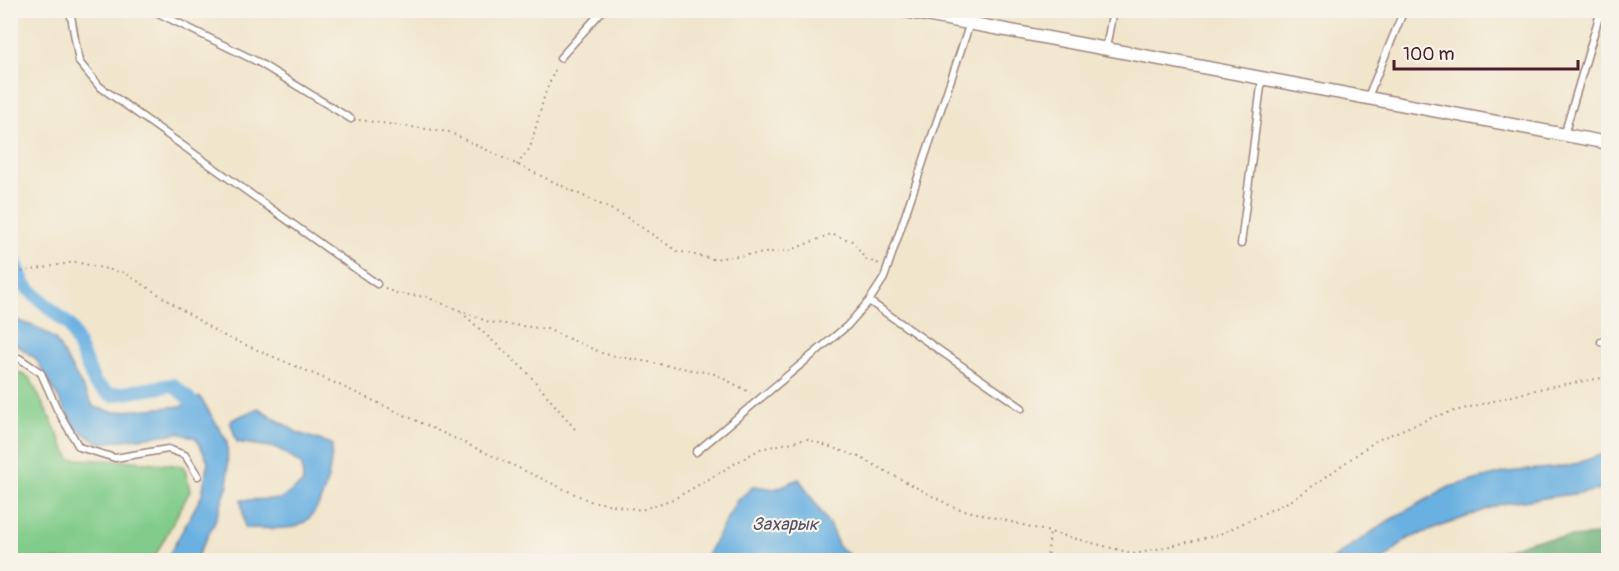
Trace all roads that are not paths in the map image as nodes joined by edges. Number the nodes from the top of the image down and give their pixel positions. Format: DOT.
graph roads {
  1 [pos="70,10"];
  2 [pos="152,10"];
  3 [pos="603,10"];
  4 [pos="899,10"];
  5 [pos="1113,10"];
  6 [pos="1404,10"];
  7 [pos="1601,10"];
  8 [pos="968,17"];
  9 [pos="1106,48"];
  10 [pos="560,58"];
  11 [pos="1262,77"];
  12 [pos="1368,97"];
  13 [pos="351,119"];
  14 [pos="1564,135"];
  15 [pos="1608,143"];
  16 [pos="1608,156"];
  17 [pos="1240,244"];
  18 [pos="377,284"];
  19 [pos="869,301"];
  20 [pos="1608,340"];
  21 [pos="1600,342"];
  22 [pos="10,360"];
  23 [pos="1022,408"];
  24 [pos="696,452"];
  25 [pos="198,476"];
  1 -- 18 [label="lane"];
  2 -- 13 [label="lane"];
  3 -- 10 [label="lane"];
  4 -- 8 [label="street"];
  5 -- 9 [label="lane"];
  6 -- 12 [label="lane"];
  7 -- 14 [label="lane"];
  8 -- 9 [label="street"];
  8 -- 19 [label="lane"];
  9 -- 11 [label="street"];
  11 -- 12 [label="street"];
  11 -- 17 [label="lane"];
  12 -- 14 [label="street"];
  14 -- 15 [label="street"];
  15 -- 16 [label="lane"];
  19 -- 23 [label="lane"];
  19 -- 24 [label="lane"];
  20 -- 21 [label="lane"];
  22 -- 25 [label="lane"];
}
